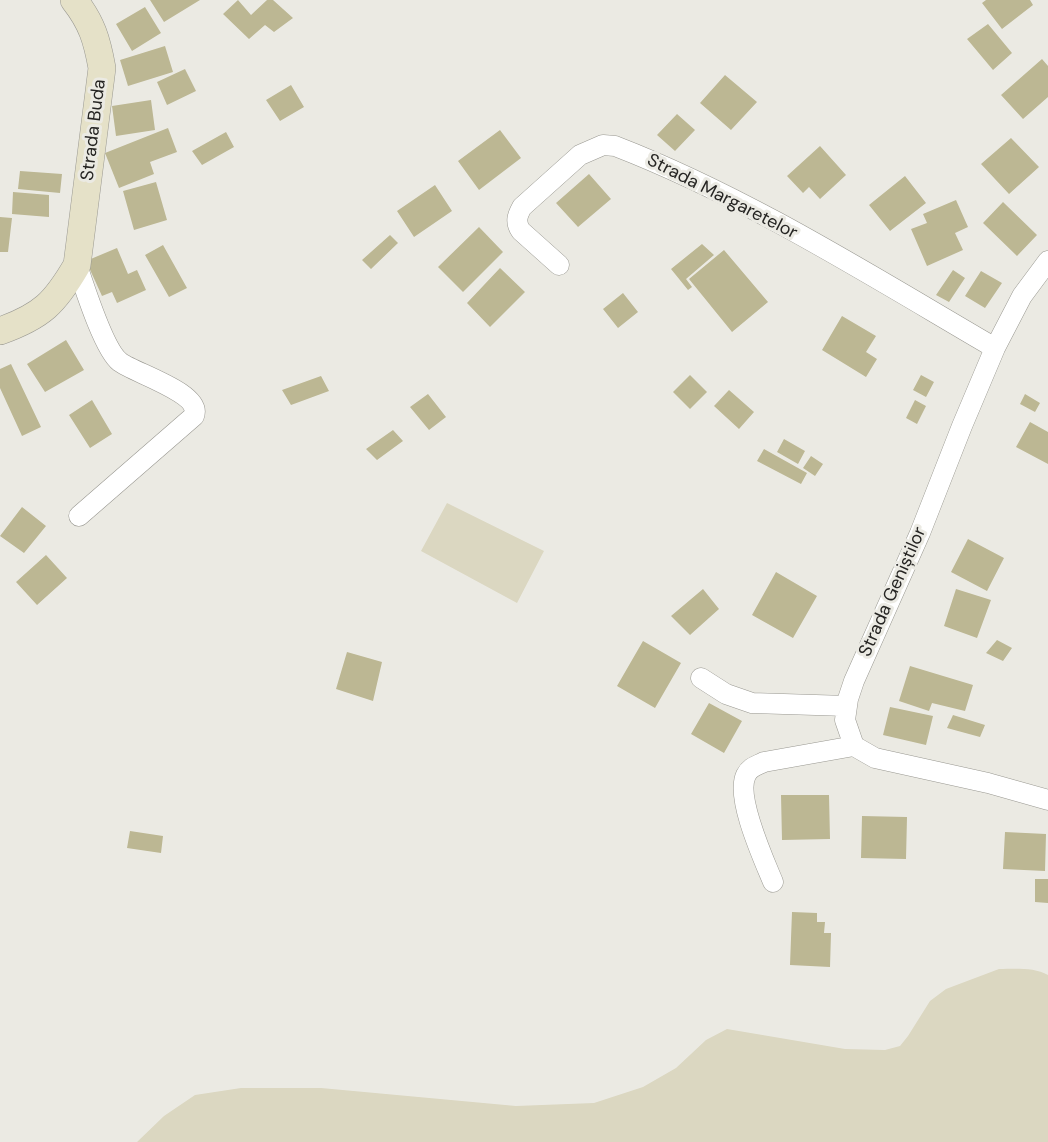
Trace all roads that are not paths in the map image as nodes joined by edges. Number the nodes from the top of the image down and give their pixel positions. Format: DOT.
graph roads {
  1 [pos="74,0"];
  2 [pos="1048,261"];
  3 [pos="77,266"];
  4 [pos="559,266"];
  5 [pos="0,330"];
  6 [pos="995,348"];
  7 [pos="79,516"];
  8 [pos="701,678"];
  9 [pos="847,706"];
  10 [pos="854,746"];
  11 [pos="1048,800"];
  12 [pos="773,882"];
  1 -- 3 [label="street, Strada Buda"];
  2 -- 6 [label="street, Strada Geniștilor"];
  3 -- 5 [label="street"];
  3 -- 7 [label="street"];
  4 -- 6 [label="street, Strada Margaretelor"];
  6 -- 9 [label="street, Strada Geniștilor"];
  8 -- 9 [label="street"];
  9 -- 10 [label="street, Strada Geniștilor"];
  10 -- 11 [label="street"];
  10 -- 12 [label="street"];
}
